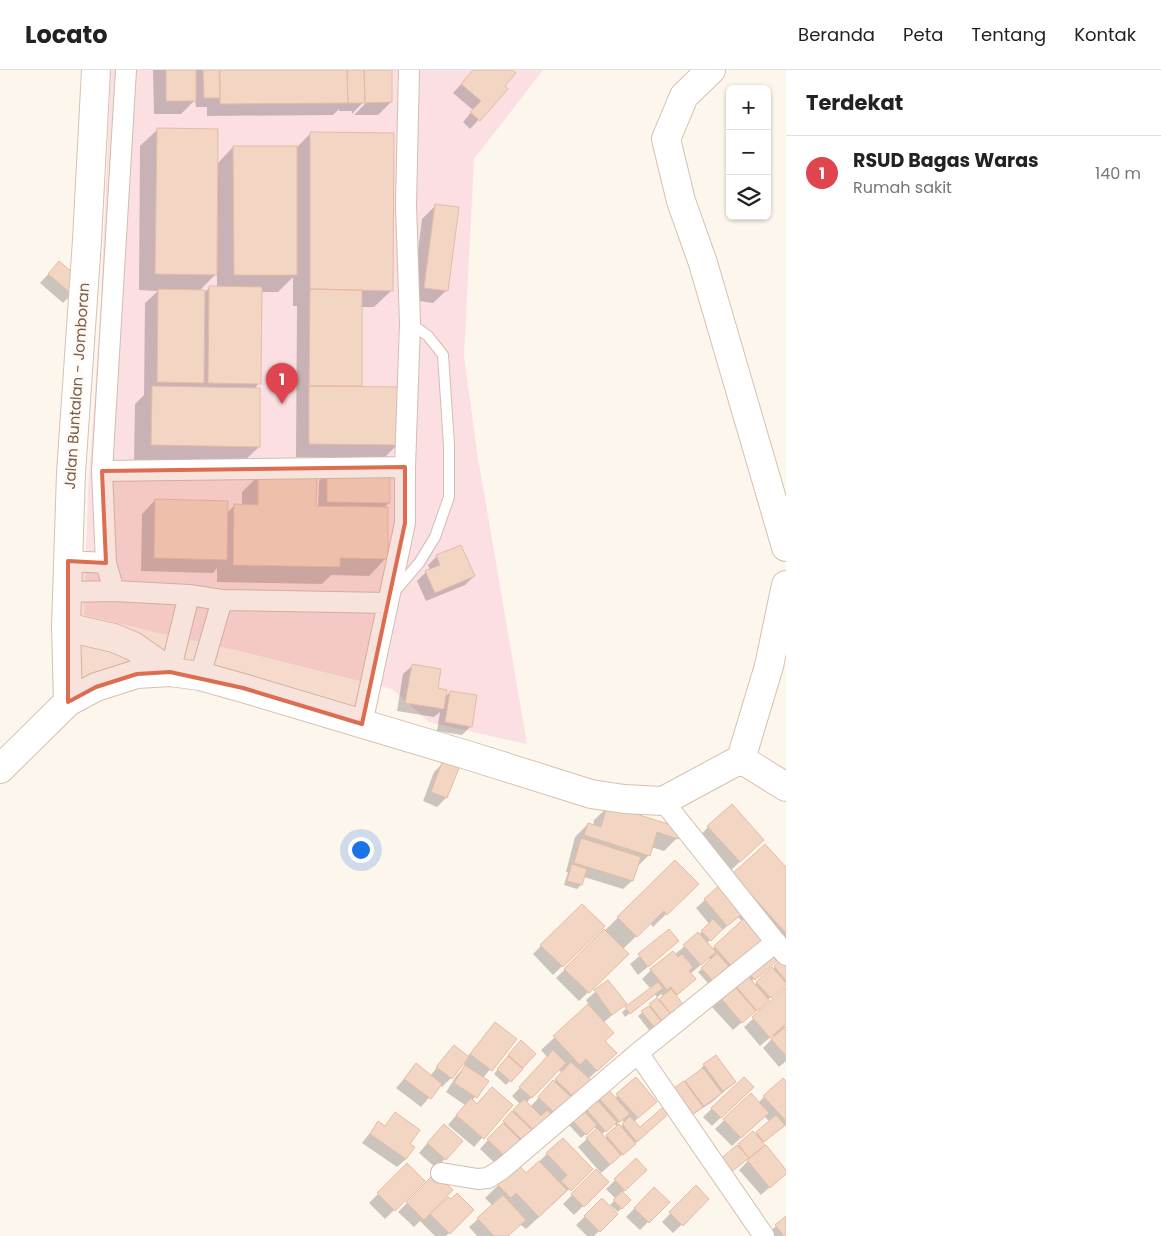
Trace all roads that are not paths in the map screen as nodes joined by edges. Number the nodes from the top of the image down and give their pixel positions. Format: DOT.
graph roads {
  1 [pos="96,70"];
  2 [pos="126,70"];
  3 [pos="410,70"];
  4 [pos="711,70"];
  5 [pos="410,323"];
  6 [pos="405,468"];
  7 [pos="102,471"];
  8 [pos="786,547"];
  9 [pos="68,561"];
  10 [pos="106,563"];
  11 [pos="786,585"];
  12 [pos="114,591"];
  13 [pos="67,592"];
  14 [pos="189,595"];
  15 [pos="222,600"];
  16 [pos="388,602"];
  17 [pos="66,627"];
  18 [pos="170,672"];
  19 [pos="200,676"];
  20 [pos="68,702"];
  21 [pos="362,724"];
  22 [pos="741,759"];
  23 [pos="0,768"];
  24 [pos="786,786"];
  25 [pos="663,801"];
  26 [pos="781,948"];
  27 [pos="638,1053"];
  28 [pos="441,1173"];
  29 [pos="764,1236"];
  1 -- 9 [label="street, Jalan Buntalan - Jomboran"];
  2 -- 7 [label="street"];
  3 -- 5 [label="street"];
  4 -- 8 [label="street"];
  5 -- 6 [label="street"];
  5 -- 16 [label="lane"];
  6 -- 7 [label="street"];
  6 -- 16 [label="street"];
  7 -- 10 [label="street"];
  9 -- 10 [label="street"];
  9 -- 13 [label="street, Jalan Buntalan - Jomboran"];
  10 -- 12 [label="street"];
  11 -- 22 [label="street"];
  12 -- 13 [label="street"];
  12 -- 14 [label="street"];
  13 -- 17 [label="street, Jalan Buntalan - Jomboran"];
  14 -- 15 [label="street"];
  14 -- 18 [label="street"];
  15 -- 16 [label="street"];
  15 -- 19 [label="street"];
  16 -- 21 [label="street"];
  17 -- 18 [label="street"];
  17 -- 20 [label="street, Jalan Buntalan - Jomboran"];
  18 -- 19 [label="street"];
  18 -- 20 [label="street"];
  19 -- 21 [label="street"];
  20 -- 23 [label="street"];
  21 -- 25 [label="street"];
  22 -- 24 [label="street"];
  22 -- 25 [label="street"];
  25 -- 26 [label="street"];
  26 -- 27 [label="street"];
  27 -- 28 [label="street"];
  27 -- 29 [label="street"];
}
